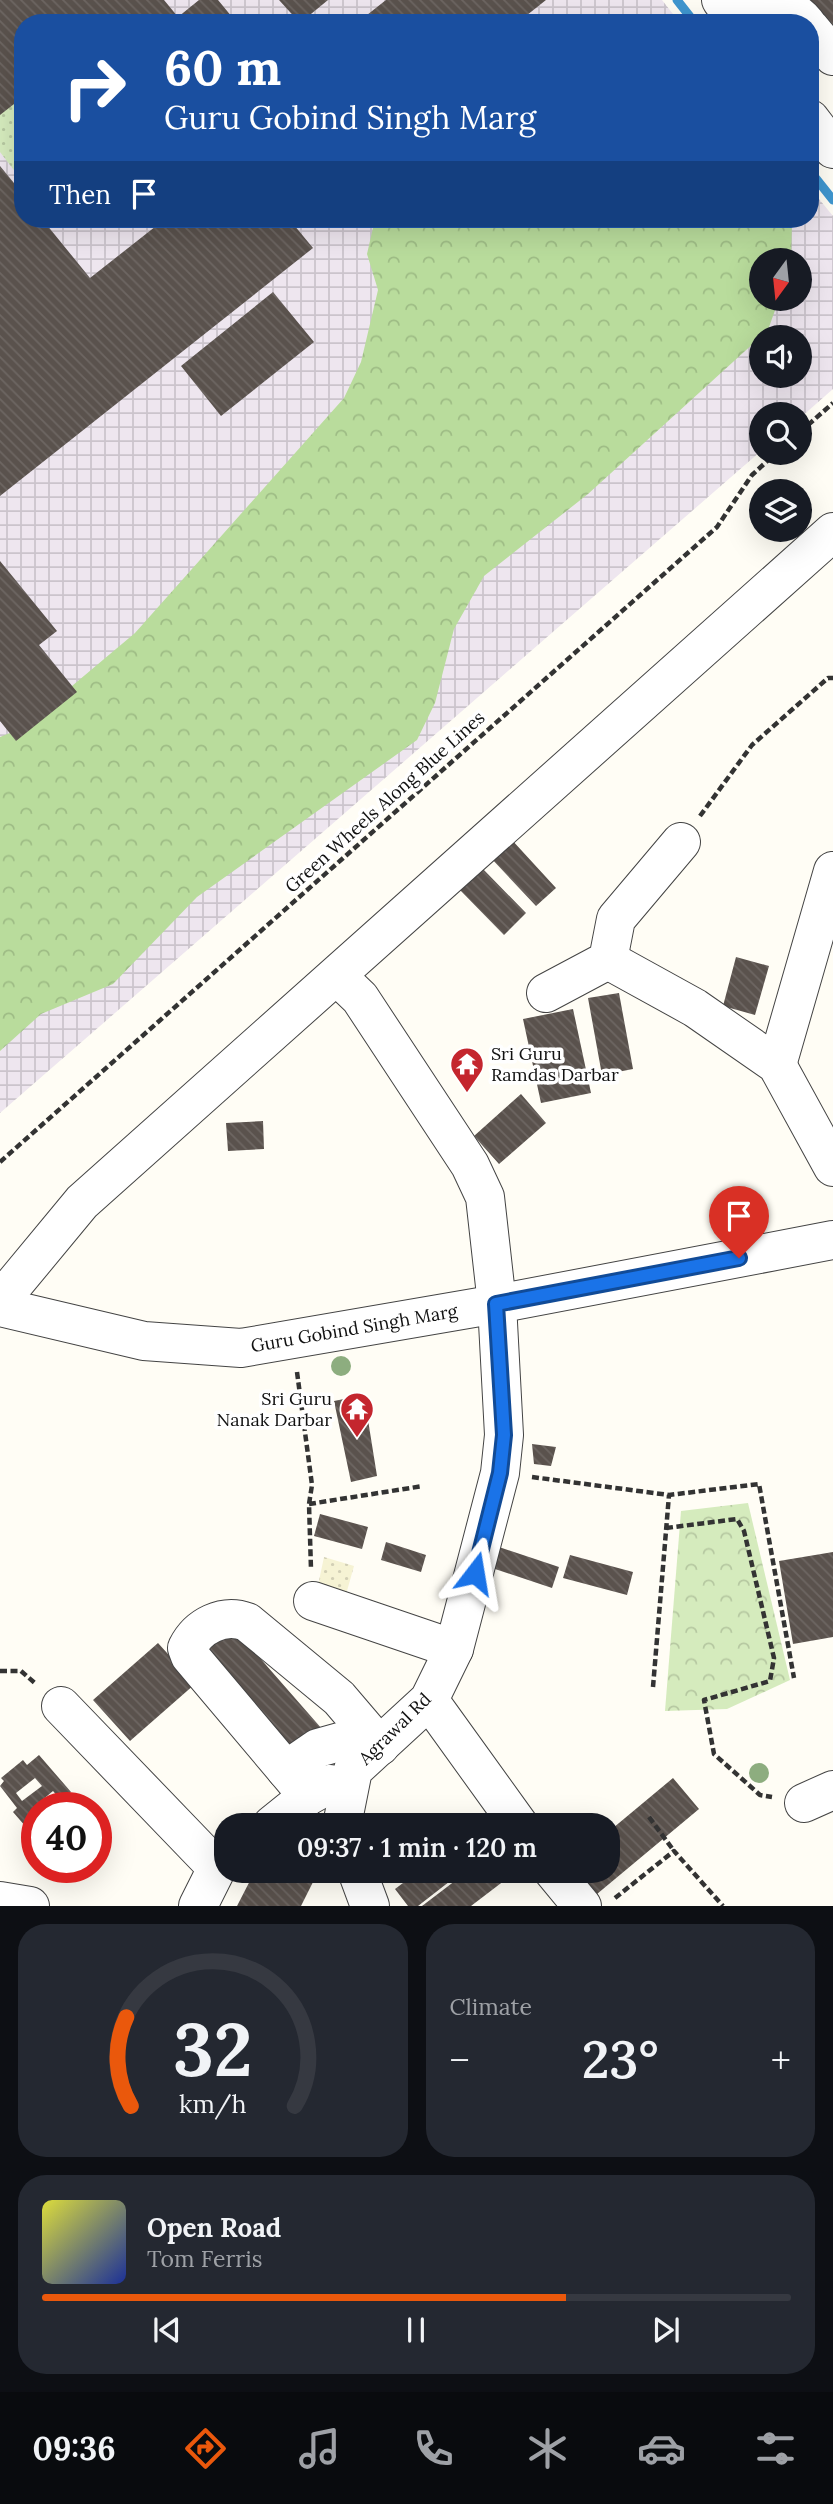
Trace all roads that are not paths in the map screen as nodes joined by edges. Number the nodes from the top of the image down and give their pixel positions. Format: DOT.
graph roads {
  1 [pos="758,0"];
  2 [pos="800,14"];
  3 [pos="819,39"];
  4 [pos="833,56"];
  5 [pos="819,131"];
  6 [pos="833,149"];
  7 [pos="833,532"];
  8 [pos="681,842"];
  9 [pos="833,871"];
  10 [pos="608,960"];
  11 [pos="337,976"];
  12 [pos="547,993"];
  13 [pos="777,1065"];
  14 [pos="833,1167"];
  15 [pos="833,1240"];
  16 [pos="0,1301"];
  17 [pos="496,1304"];
  18 [pos="0,1307"];
  19 [pos="313,1601"];
  20 [pos="454,1649"];
  21 [pos="429,1700"];
  22 [pos="61,1706"];
  23 [pos="359,1748"];
  24 [pos="297,1783"];
  25 [pos="279,1813"];
  26 [pos="345,1813"];
  27 [pos="510,1813"];
  28 [pos="214,1858"];
  29 [pos="214,1877"];
  30 [pos="361,1883"];
  31 [pos="563,1883"];
  32 [pos="0,1901"];
  33 [pos="30,1906"];
  34 [pos="198,1906"];
  35 [pos="370,1906"];
  36 [pos="582,1906"];
  1 -- 2 [label="street"];
  3 -- 4 [label="street"];
  5 -- 6 [label="street"];
  7 -- 11 [label="street"];
  8 -- 10 [label="street"];
  9 -- 13 [label="street"];
  10 -- 12 [label="street"];
  10 -- 13 [label="street"];
  11 -- 16 [label="street"];
  11 -- 17 [label="street, Agrawal Rd"];
  13 -- 14 [label="street"];
  15 -- 17 [label="street, Guru Gobind Singh Marg"];
  17 -- 18 [label="street, Guru Gobind Singh Marg"];
  17 -- 20 [label="street, Agrawal Rd"];
  19 -- 20 [label="street"];
  20 -- 21 [label="street, Agrawal Rd"];
  21 -- 23 [label="street, Agrawal Rd"];
  21 -- 27 [label="street"];
  22 -- 28 [label="street"];
  23 -- 24 [label="street"];
  23 -- 24 [label="street"];
  23 -- 26 [label="street, Agrawal Rd"];
  24 -- 25 [label="street"];
  29 -- 34 [label="street"];
  30 -- 35 [label="street"];
  31 -- 36 [label="street"];
  32 -- 33 [label="street"];
}
